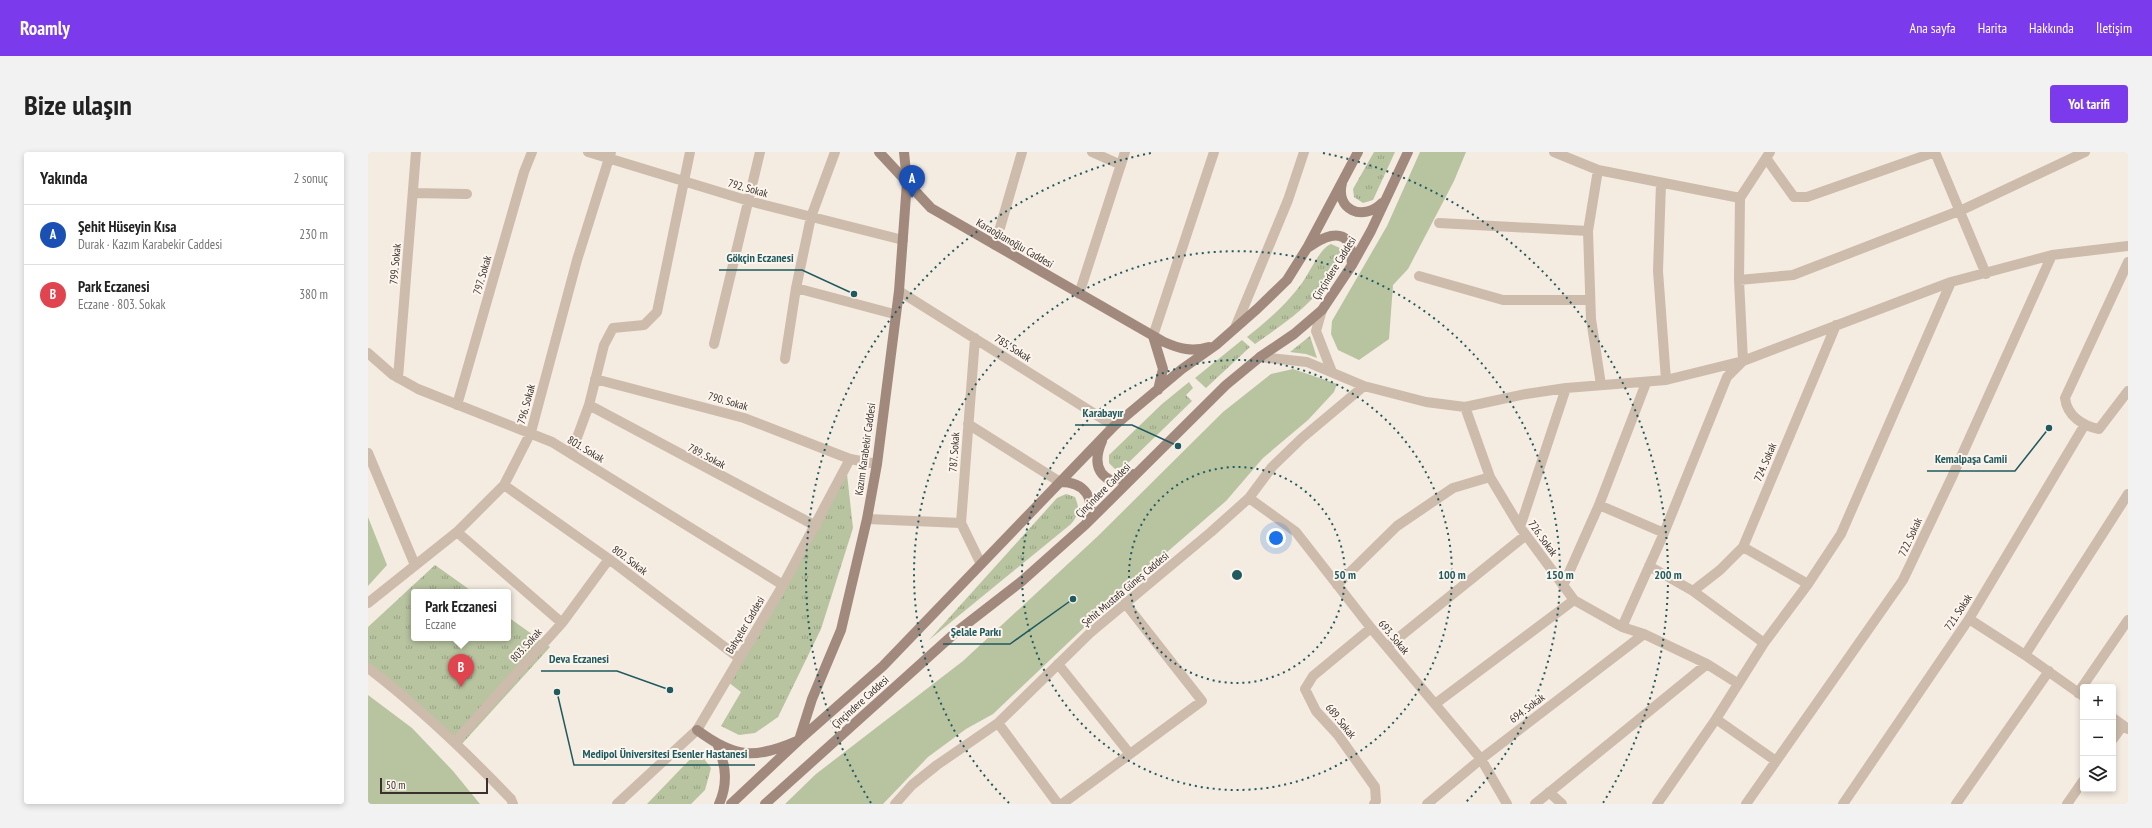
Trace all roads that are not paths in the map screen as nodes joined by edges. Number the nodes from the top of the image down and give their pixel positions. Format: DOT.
graph roads {
  1 [pos="416,152"];
  2 [pos="532,152"];
  3 [pos="588,152"];
  4 [pos="690,152"];
  5 [pos="760,152"];
  6 [pos="835,152"];
  7 [pos="879,152"];
  8 [pos="904,152"];
  9 [pos="1022,152"];
  10 [pos="1092,152"];
  11 [pos="1125,152"];
  12 [pos="1214,152"];
  13 [pos="1304,152"];
  14 [pos="1358,152"];
  15 [pos="1408,152"];
  16 [pos="1554,152"];
  17 [pos="1935,152"];
  18 [pos="2085,152"];
  19 [pos="1768,155"];
  20 [pos="610,156"];
  21 [pos="1121,164"];
  22 [pos="1598,170"];
  23 [pos="1344,175"];
  24 [pos="683,181"];
  25 [pos="907,182"];
  26 [pos="1661,183"];
  27 [pos="413,193"];
  28 [pos="467,194"];
  29 [pos="1740,198"];
  30 [pos="748,201"];
  31 [pos="1385,201"];
  32 [pos="1959,211"];
  33 [pos="811,217"];
  34 [pos="1439,223"];
  35 [pos="1588,231"];
  36 [pos="903,240"];
  37 [pos="995,245"];
  38 [pos="2128,246"];
  39 [pos="1307,248"];
  40 [pos="2052,255"];
  41 [pos="2128,262"];
  42 [pos="1352,265"];
  43 [pos="1986,274"];
  44 [pos="1419,276"];
  45 [pos="1739,280"];
  46 [pos="1951,282"];
  47 [pos="796,288"];
  48 [pos="899,291"];
  49 [pos="1079,294"];
  50 [pos="1590,300"];
  51 [pos="1322,310"];
  52 [pos="894,314"];
  53 [pos="1836,325"];
  54 [pos="1235,328"];
  55 [pos="1153,336"];
  56 [pos="975,338"];
  57 [pos="714,344"];
  58 [pos="1216,345"];
  59 [pos="368,353"];
  60 [pos="1260,357"];
  61 [pos="785,359"];
  62 [pos="1743,361"];
  63 [pos="1332,372"];
  64 [pos="398,378"];
  65 [pos="595,379"];
  66 [pos="1666,380"];
  67 [pos="1646,383"];
  68 [pos="1601,385"];
  69 [pos="1364,386"];
  70 [pos="1566,388"];
  71 [pos="1158,391"];
  72 [pos="2128,391"];
  73 [pos="457,405"];
  74 [pos="589,405"];
  75 [pos="1465,407"];
  76 [pos="968,424"];
  77 [pos="1114,426"];
  78 [pos="2084,426"];
  79 [pos="531,432"];
  80 [pos="1105,434"];
  81 [pos="368,453"];
  82 [pos="571,454"];
  83 [pos="850,459"];
  84 [pos="877,464"];
  85 [pos="1138,471"];
  86 [pos="1490,477"];
  87 [pos="1060,482"];
  88 [pos="504,485"];
  89 [pos="2128,494"];
  90 [pos="1249,498"];
  91 [pos="1599,505"];
  92 [pos="867,519"];
  93 [pos="961,523"];
  94 [pos="1086,524"];
  95 [pos="816,526"];
  96 [pos="1520,527"];
  97 [pos="457,532"];
  98 [pos="1664,533"];
  99 [pos="1526,535"];
  100 [pos="1743,547"];
  101 [pos="609,559"];
  102 [pos="981,564"];
  103 [pos="415,565"];
  104 [pos="1649,566"];
  105 [pos="1808,584"];
  106 [pos="783,585"];
  107 [pos="1337,585"];
  108 [pos="1563,586"];
  109 [pos="1693,591"];
  110 [pos="1574,600"];
  111 [pos="1125,603"];
  112 [pos="368,604"];
  113 [pos="1969,619"];
  114 [pos="2128,620"];
  115 [pos="562,623"];
  116 [pos="1622,627"];
  117 [pos="1371,628"];
  118 [pos="1644,634"];
  119 [pos="1764,642"];
  120 [pos="1387,647"];
  121 [pos="2025,655"];
  122 [pos="739,658"];
  123 [pos="1058,664"];
  124 [pos="1706,664"];
  125 [pos="368,668"];
  126 [pos="2049,671"];
  127 [pos="1737,683"];
  128 [pos="2088,684"];
  129 [pos="2080,694"];
  130 [pos="1434,704"];
  131 [pos="1716,719"];
  132 [pos="2116,720"];
  133 [pos="998,722"];
  134 [pos="2125,727"];
  135 [pos="696,730"];
  136 [pos="2116,736"];
  137 [pos="799,740"];
  138 [pos="455,742"];
  139 [pos="718,746"];
  140 [pos="1130,754"];
  141 [pos="1481,759"];
  142 [pos="1776,761"];
  143 [pos="2080,785"];
  144 [pos="1549,792"];
  145 [pos="513,804"];
  146 [pos="617,804"];
  147 [pos="719,804"];
  148 [pos="731,804"];
  149 [pos="765,804"];
  150 [pos="895,804"];
  151 [pos="1058,804"];
  152 [pos="1062,804"];
  153 [pos="1374,804"];
  154 [pos="1427,804"];
  155 [pos="1507,804"];
  156 [pos="1535,804"];
  157 [pos="1562,804"];
  158 [pos="1657,804"];
  159 [pos="1746,804"];
  160 [pos="1843,804"];
  161 [pos="1956,804"];
  162 [pos="2067,804"];
  1 -- 27 [label="street, 799. Sokak"];
  2 -- 73 [label="street, 797. Sokak"];
  3 -- 20 [label="street, 792. Sokak"];
  4 -- 24 [label="street"];
  5 -- 30 [label="street"];
  6 -- 33 [label="street"];
  7 -- 25 [label="main road, Karaoğlanoğlu Caddesi"];
  8 -- 25 [label="main road, Kazım Karabekir Caddesi"];
  9 -- 37 [label="street"];
  10 -- 21 [label="street"];
  11 -- 21 [label="street"];
  12 -- 55 [label="street"];
  13 -- 54 [label="street"];
  14 -- 23 [label="main road, Çinçindere Caddesi"];
  15 -- 31 [label="main road, Çinçindere Caddesi"];
  16 -- 22 [label="street"];
  17 -- 19 [label="street"];
  17 -- 32 [label="street"];
  18 -- 32 [label="street"];
  19 -- 29 [label="street"];
  20 -- 24 [label="street, 792. Sokak"];
  20 -- 79 [label="street, 796. Sokak"];
  21 -- 49 [label="street"];
  22 -- 26 [label="street"];
  22 -- 35 [label="street"];
  23 -- 31 [label="main road"];
  23 -- 39 [label="main road, Çinçindere Caddesi"];
  24 -- 30 [label="street, 792. Sokak"];
  24 -- 65 [label="street"];
  25 -- 36 [label="main road, Kazım Karabekir Caddesi"];
  25 -- 37 [label="main road, Karaoğlanoğlu Caddesi"];
  26 -- 29 [label="street"];
  26 -- 66 [label="street"];
  27 -- 28 [label="street"];
  27 -- 64 [label="street, 799. Sokak"];
  29 -- 45 [label="street"];
  30 -- 33 [label="street, 792. Sokak"];
  30 -- 57 [label="street"];
  31 -- 42 [label="main road, Çinçindere Caddesi"];
  32 -- 43 [label="street"];
  32 -- 45 [label="street"];
  33 -- 36 [label="street, 792. Sokak"];
  33 -- 47 [label="street"];
  34 -- 35 [label="street"];
  35 -- 50 [label="street"];
  36 -- 48 [label="main road, Kazım Karabekir Caddesi"];
  37 -- 49 [label="main road, Karaoğlanoğlu Caddesi"];
  38 -- 40 [label="street"];
  39 -- 42 [label="main road"];
  39 -- 54 [label="main road, Çinçindere Caddesi"];
  40 -- 43 [label="street"];
  40 -- 142 [label="street, 722. Sokak"];
  41 -- 78 [label="street"];
  42 -- 51 [label="main road, Çinçindere Caddesi"];
  43 -- 46 [label="street"];
  44 -- 50 [label="street"];
  45 -- 62 [label="street"];
  46 -- 53 [label="street"];
  46 -- 105 [label="street"];
  47 -- 52 [label="street"];
  47 -- 61 [label="street"];
  48 -- 52 [label="main road, Kazım Karabekir Caddesi"];
  48 -- 56 [label="street, 785. Sokak"];
  49 -- 55 [label="main road, Karaoğlanoğlu Caddesi"];
  50 -- 68 [label="street"];
  51 -- 60 [label="main road, Çinçindere Caddesi"];
  51 -- 63 [label="street"];
  52 -- 84 [label="main road, Kazım Karabekir Caddesi"];
  53 -- 62 [label="street"];
  53 -- 100 [label="street, 724. Sokak"];
  54 -- 58 [label="main road, Çinçindere Caddesi"];
  55 -- 58 [label="main road, Karaoğlanoğlu Caddesi"];
  55 -- 71 [label="main road"];
  56 -- 76 [label="street, 787. Sokak"];
  56 -- 77 [label="street, 785. Sokak"];
  58 -- 71 [label="main road, Çinçindere Caddesi"];
  59 -- 64 [label="street, 801. Sokak"];
  60 -- 63 [label="street"];
  60 -- 85 [label="main road, Çinçindere Caddesi"];
  62 -- 66 [label="street"];
  62 -- 98 [label="street"];
  63 -- 69 [label="street"];
  64 -- 73 [label="street, 801. Sokak"];
  65 -- 74 [label="street"];
  65 -- 83 [label="street, 790. Sokak"];
  66 -- 67 [label="street"];
  67 -- 68 [label="street"];
  67 -- 91 [label="street"];
  68 -- 70 [label="street"];
  69 -- 75 [label="street"];
  69 -- 90 [label="street, Şehit Mustafa Güneş Caddesi"];
  70 -- 75 [label="street"];
  70 -- 96 [label="street"];
  71 -- 77 [label="main road, Çinçindere Caddesi"];
  72 -- 78 [label="street"];
  73 -- 79 [label="street, 801. Sokak"];
  74 -- 82 [label="street"];
  74 -- 95 [label="street, 789. Sokak"];
  75 -- 86 [label="street, 726. Sokak"];
  76 -- 87 [label="street"];
  76 -- 93 [label="street, 787. Sokak"];
  77 -- 80 [label="main road, Çinçindere Caddesi"];
  78 -- 113 [label="street, 721. Sokak"];
  79 -- 82 [label="street, 801. Sokak"];
  79 -- 88 [label="street, 796. Sokak"];
  80 -- 85 [label="main road"];
  80 -- 87 [label="main road, Çinçindere Caddesi"];
  81 -- 103 [label="street"];
  82 -- 106 [label="street, 801. Sokak"];
  83 -- 84 [label="street"];
  83 -- 95 [label="street, Bahçeler Caddesi"];
  84 -- 92 [label="main road, Kazım Karabekir Caddesi"];
  85 -- 94 [label="main road, Çinçindere Caddesi"];
  86 -- 96 [label="street, 726. Sokak"];
  86 -- 107 [label="street"];
  87 -- 94 [label="main road"];
  87 -- 102 [label="main road, Çinçindere Caddesi"];
  88 -- 97 [label="street, 796. Sokak"];
  88 -- 101 [label="street, 802. Sokak"];
  89 -- 121 [label="street"];
  90 -- 107 [label="street, 693. Sokak"];
  90 -- 111 [label="street, Şehit Mustafa Güneş Caddesi"];
  91 -- 98 [label="street"];
  91 -- 108 [label="street"];
  92 -- 93 [label="street"];
  92 -- 137 [label="main road, Kazım Karabekir Caddesi"];
  93 -- 102 [label="street"];
  94 -- 149 [label="main road, Çinçindere Caddesi"];
  95 -- 106 [label="street, Bahçeler Caddesi"];
  96 -- 99 [label="street, 726. Sokak"];
  97 -- 103 [label="street, 796. Sokak"];
  97 -- 115 [label="street"];
  98 -- 104 [label="street"];
  99 -- 108 [label="street, 726. Sokak"];
  99 -- 120 [label="street"];
  100 -- 105 [label="street"];
  100 -- 109 [label="street, 724. Sokak"];
  101 -- 115 [label="street, 803. Sokak"];
  101 -- 122 [label="street, 802. Sokak"];
  102 -- 137 [label="main road, Çinçindere Caddesi"];
  103 -- 112 [label="street, 796. Sokak"];
  104 -- 109 [label="street"];
  104 -- 116 [label="street"];
  105 -- 119 [label="street"];
  106 -- 122 [label="street, Bahçeler Caddesi"];
  107 -- 117 [label="street, 693. Sokak"];
  108 -- 110 [label="street, 726. Sokak"];
  109 -- 119 [label="street"];
  110 -- 116 [label="street, 726. Sokak"];
  110 -- 130 [label="street"];
  111 -- 123 [label="street, Şehit Mustafa Güneş Caddesi"];
  111 -- 140 [label="street"];
  113 -- 121 [label="street"];
  113 -- 160 [label="street, 721. Sokak"];
  114 -- 128 [label="street"];
  115 -- 138 [label="street, 803. Sokak"];
  116 -- 118 [label="street, 726. Sokak"];
  117 -- 120 [label="street, 693. Sokak"];
  117 -- 153 [label="street, 689. Sokak"];
  118 -- 124 [label="street, 726. Sokak"];
  118 -- 141 [label="street, 694. Sokak"];
  119 -- 127 [label="street"];
  120 -- 130 [label="street, 693. Sokak"];
  121 -- 126 [label="street"];
  122 -- 135 [label="street, Bahçeler Caddesi"];
  123 -- 133 [label="street, Şehit Mustafa Güneş Caddesi"];
  123 -- 140 [label="street"];
  124 -- 127 [label="street, 726. Sokak"];
  124 -- 144 [label="street"];
  125 -- 138 [label="street"];
  126 -- 129 [label="street"];
  126 -- 161 [label="street"];
  127 -- 131 [label="street"];
  130 -- 141 [label="street, 693. Sokak"];
  131 -- 142 [label="street"];
  131 -- 158 [label="street"];
  132 -- 134 [label="street"];
  133 -- 150 [label="street, Şehit Mustafa Güneş Caddesi"];
  133 -- 151 [label="street"];
  134 -- 136 [label="street"];
  135 -- 139 [label="main road"];
  135 -- 146 [label="street, Bahçeler Caddesi"];
  137 -- 139 [label="main road"];
  137 -- 148 [label="main road, Çinçindere Caddesi"];
  138 -- 145 [label="street"];
  139 -- 147 [label="main road"];
  140 -- 152 [label="street"];
  141 -- 154 [label="street, 694. Sokak"];
  141 -- 155 [label="street, 693. Sokak"];
  142 -- 159 [label="street, 722. Sokak"];
  143 -- 162 [label="street"];
  144 -- 156 [label="street"];
  144 -- 157 [label="street"];
}
